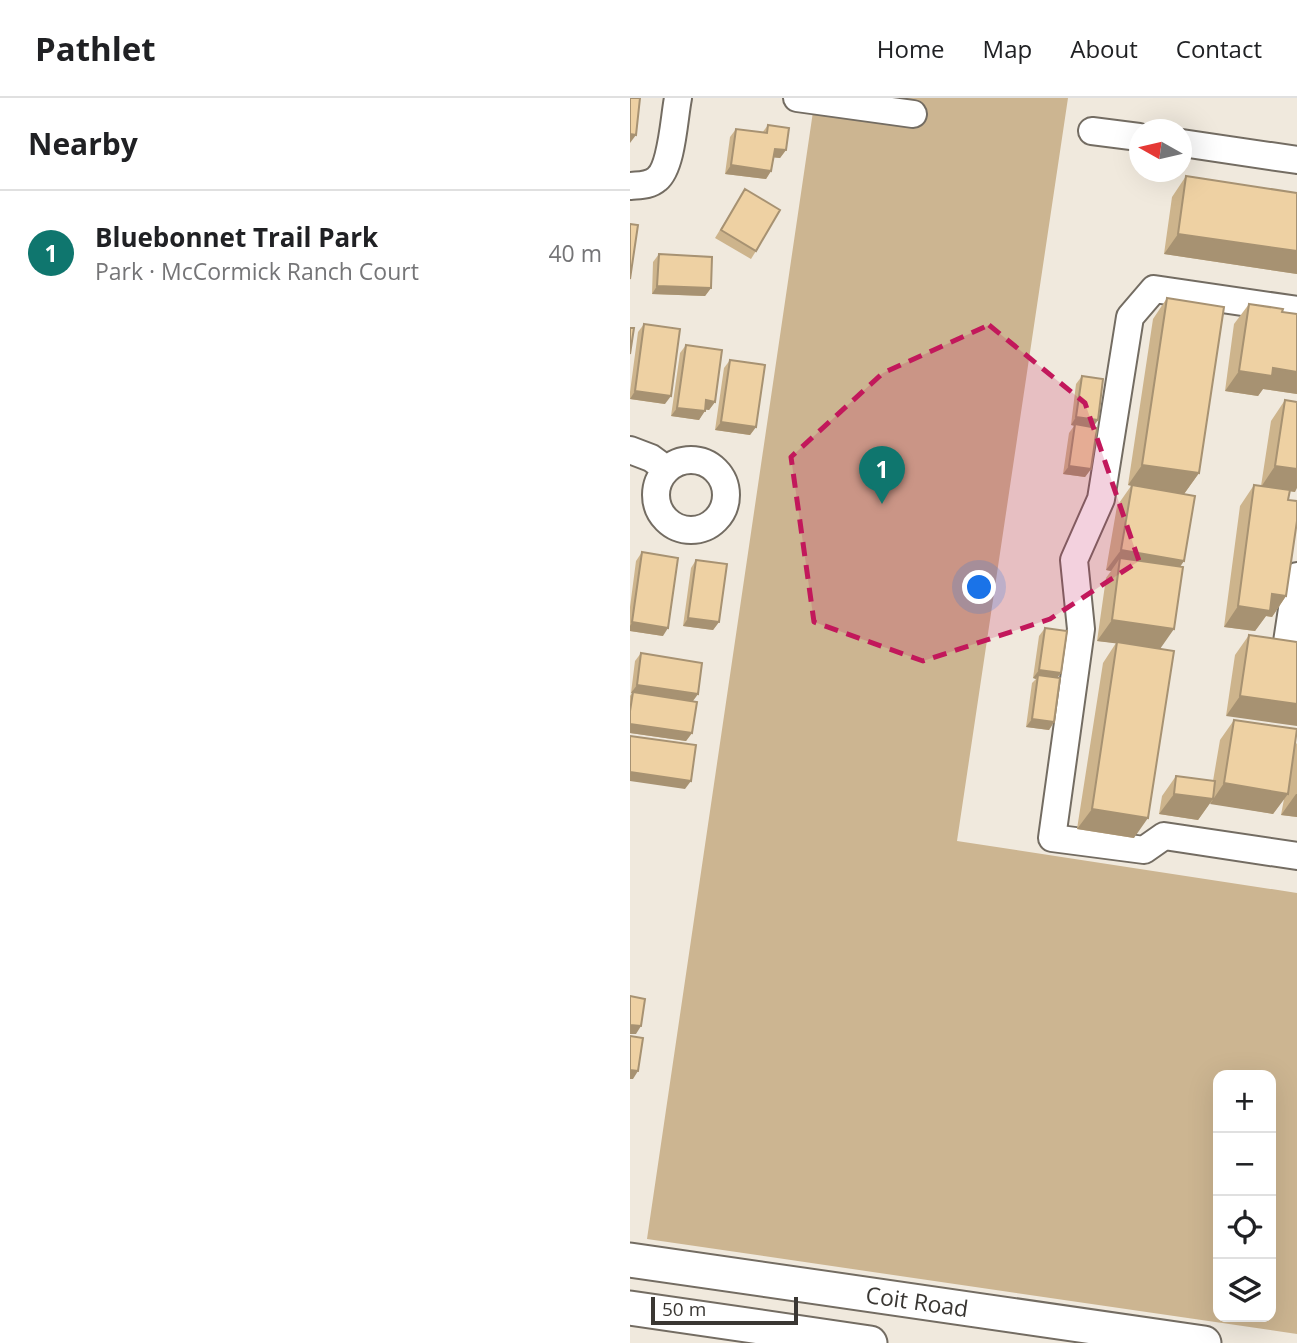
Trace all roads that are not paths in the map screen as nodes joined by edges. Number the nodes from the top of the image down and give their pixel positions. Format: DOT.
graph roads {
  1 [pos="678,98"];
  2 [pos="797,98"];
  3 [pos="913,114"];
  4 [pos="1092,131"];
  5 [pos="1129,137"];
  6 [pos="1192,145"];
  7 [pos="1297,160"];
  8 [pos="630,186"];
  9 [pos="1297,310"];
  10 [pos="630,450"];
  11 [pos="666,470"];
  12 [pos="1297,576"];
  13 [pos="1297,644"];
  14 [pos="1297,856"];
  15 [pos="630,1261"];
  16 [pos="729,1275"];
  17 [pos="630,1308"];
  18 [pos="720,1332"];
  19 [pos="1184,1341"];
  20 [pos="870,1343"];
  1 -- 8 [label="street"];
  2 -- 3 [label="street"];
  4 -- 5 [label="street"];
  6 -- 7 [label="street"];
  9 -- 14 [label="street"];
  10 -- 11 [label="street"];
  12 -- 13 [label="street"];
  15 -- 16 [label="main road, Coit Road"];
  16 -- 18 [label="main road"];
  16 -- 19 [label="main road, Coit Road"];
  17 -- 18 [label="main road, Coit Road"];
  18 -- 20 [label="main road, Coit Road"];
}
